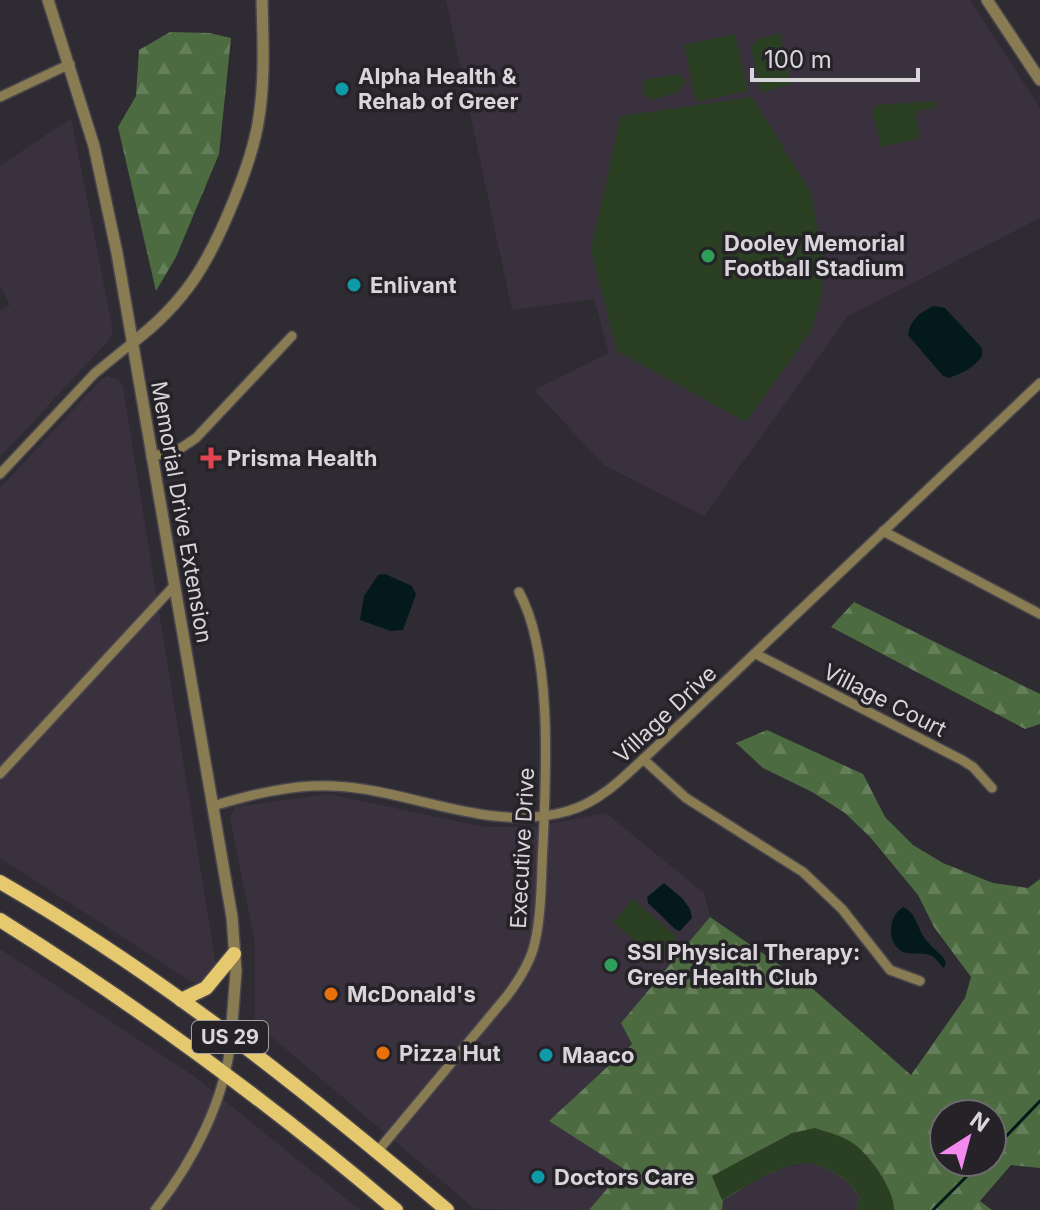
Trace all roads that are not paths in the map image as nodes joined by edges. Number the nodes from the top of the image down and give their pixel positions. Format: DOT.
graph roads {
  1 [pos="48,0"];
  2 [pos="262,0"];
  3 [pos="987,0"];
  4 [pos="70,64"];
  5 [pos="1040,80"];
  6 [pos="0,97"];
  7 [pos="292,336"];
  8 [pos="132,343"];
  9 [pos="1040,383"];
  10 [pos="151,457"];
  11 [pos="0,474"];
  12 [pos="883,531"];
  13 [pos="174,586"];
  14 [pos="519,592"];
  15 [pos="1040,614"];
  16 [pos="756,654"];
  17 [pos="643,759"];
  18 [pos="0,774"];
  19 [pos="992,788"];
  20 [pos="213,806"];
  21 [pos="544,816"];
  22 [pos="0,882"];
  23 [pos="0,920"];
  24 [pos="234,954"];
  25 [pos="920,981"];
  26 [pos="181,1000"];
  27 [pos="231,1037"];
  28 [pos="224,1073"];
  29 [pos="377,1152"];
  30 [pos="155,1210"];
  31 [pos="396,1210"];
  32 [pos="447,1210"];
  1 -- 4 [label="street, Memorial Drive Extension"];
  2 -- 8 [label="street"];
  3 -- 5 [label="street"];
  4 -- 6 [label="street"];
  4 -- 8 [label="street, Memorial Drive Extension"];
  7 -- 10 [label="street"];
  8 -- 10 [label="street, Memorial Drive Extension"];
  8 -- 11 [label="street"];
  9 -- 12 [label="street, Village Drive"];
  10 -- 13 [label="street, Memorial Drive Extension"];
  12 -- 15 [label="street"];
  12 -- 16 [label="street, Village Drive"];
  13 -- 18 [label="street"];
  13 -- 20 [label="street, Memorial Drive Extension"];
  14 -- 21 [label="street, Executive Drive"];
  16 -- 17 [label="street, Village Drive"];
  16 -- 19 [label="street, Village Court"];
  17 -- 21 [label="street, Village Drive"];
  17 -- 25 [label="street"];
  20 -- 21 [label="street, Village Drive"];
  20 -- 24 [label="street, Memorial Drive Extension"];
  21 -- 29 [label="street, Executive Drive"];
  22 -- 26 [label="main road, US 29"];
  23 -- 28 [label="main road, US 29"];
  24 -- 26 [label="main road"];
  24 -- 27 [label="street, Memorial Drive Extension"];
  26 -- 27 [label="main road, US 29"];
  27 -- 28 [label="street"];
  27 -- 29 [label="main road, US 29"];
  28 -- 30 [label="street"];
  28 -- 31 [label="main road, US 29"];
  29 -- 32 [label="main road, US 29"];
}
